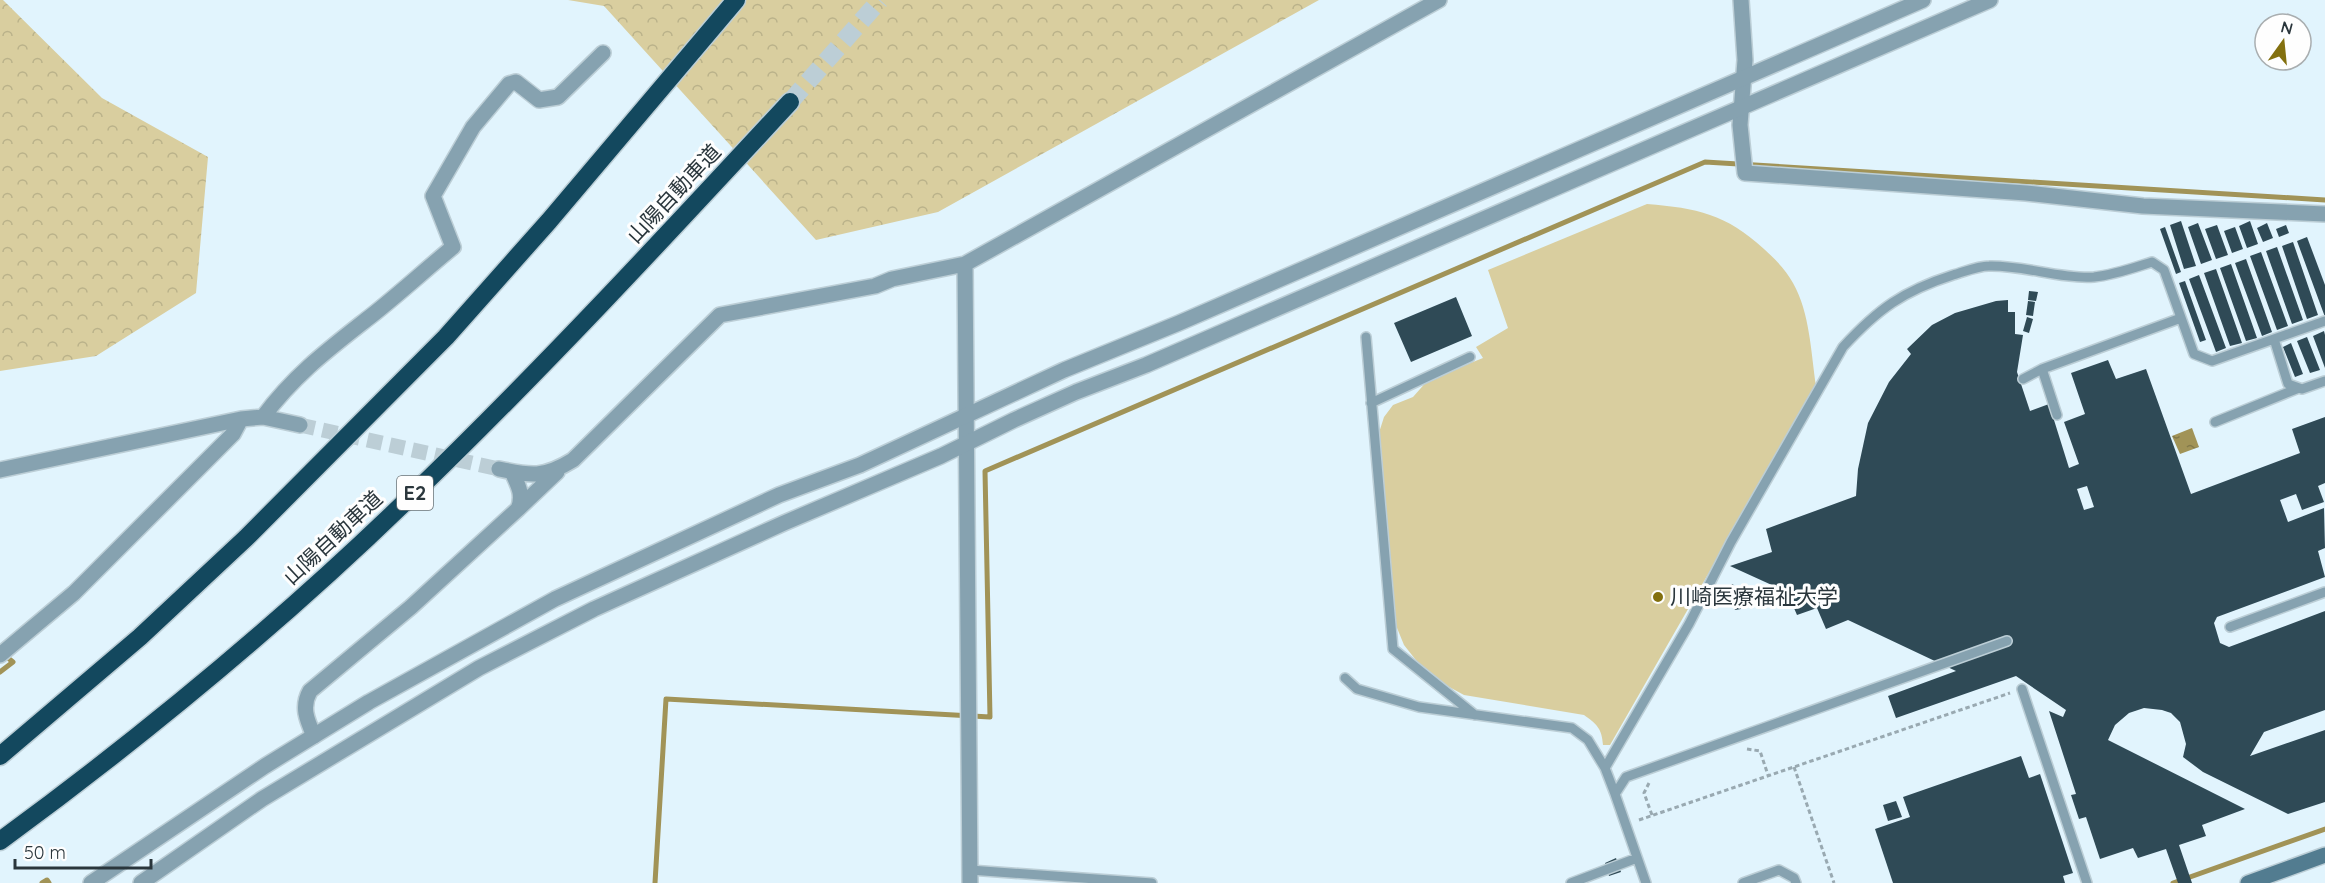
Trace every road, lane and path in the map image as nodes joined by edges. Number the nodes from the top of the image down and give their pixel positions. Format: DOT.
graph roads {
  1 [pos="736,0"];
  2 [pos="1439,0"];
  3 [pos="1741,0"];
  4 [pos="1923,0"];
  5 [pos="1990,0"];
  6 [pos="603,53"];
  7 [pos="1744,78"];
  8 [pos="790,102"];
  9 [pos="1742,107"];
  10 [pos="2325,214"];
  11 [pos="965,264"];
  12 [pos="2181,318"];
  13 [pos="2325,321"];
  14 [pos="1366,337"];
  15 [pos="2274,339"];
  16 [pos="1470,357"];
  17 [pos="2042,369"];
  18 [pos="2024,379"];
  19 [pos="2325,381"];
  20 [pos="2299,388"];
  21 [pos="1371,403"];
  22 [pos="2057,415"];
  23 [pos="966,416"];
  24 [pos="263,417"];
  25 [pos="241,419"];
  26 [pos="2215,422"];
  27 [pos="300,425"];
  28 [pos="966,443"];
  29 [pos="560,468"];
  30 [pos="0,470"];
  31 [pos="518,509"];
  32 [pos="2325,592"];
  33 [pos="2230,627"];
  34 [pos="2007,641"];
  35 [pos="0,655"];
  36 [pos="1345,678"];
  37 [pos="2022,689"];
  38 [pos="1475,715"];
  39 [pos="315,736"];
  40 [pos="1743,748"];
  41 [pos="0,756"];
  42 [pos="1794,767"];
  43 [pos="1605,768"];
  44 [pos="1768,775"];
  45 [pos="1650,781"];
  46 [pos="1615,794"];
  47 [pos="1652,815"];
  48 [pos="1626,824"];
  49 [pos="0,841"];
  50 [pos="2325,855"];
  51 [pos="1637,858"];
  52 [pos="970,877"];
  53 [pos="91,883"];
  54 [pos="141,883"];
  55 [pos="1152,883"];
  56 [pos="1571,883"];
  57 [pos="1646,883"];
  58 [pos="1743,883"];
  59 [pos="1796,883"];
  60 [pos="1834,883"];
  61 [pos="2087,883"];
  62 [pos="2248,883"];
  1 -- 41 [label="highway"];
  2 -- 11 [label="street"];
  3 -- 7 [label="street"];
  4 -- 7 [label="street"];
  5 -- 9 [label="street"];
  6 -- 24 [label="street"];
  7 -- 9 [label="street"];
  7 -- 23 [label="street"];
  8 -- 49 [label="highway, 山陽自動車道 / E2"];
  9 -- 10 [label="street"];
  9 -- 28 [label="street"];
  11 -- 23 [label="street"];
  11 -- 29 [label="street"];
  12 -- 15 [label="lane"];
  12 -- 17 [label="lane"];
  12 -- 43 [label="lane"];
  13 -- 15 [label="lane"];
  14 -- 21 [label="lane"];
  15 -- 20 [label="lane"];
  16 -- 21 [label="lane"];
  17 -- 18 [label="lane"];
  17 -- 22 [label="lane"];
  19 -- 20 [label="lane"];
  20 -- 26 [label="lane"];
  21 -- 38 [label="lane"];
  23 -- 28 [label="street"];
  23 -- 39 [label="street"];
  24 -- 25 [label="street"];
  24 -- 27 [label="street"];
  25 -- 30 [label="street"];
  25 -- 35 [label="street"];
  28 -- 52 [label="street"];
  28 -- 54 [label="street"];
  29 -- 31 [label="street"];
  29 -- 31 [label="street"];
  31 -- 39 [label="street"];
  32 -- 33 [label="lane"];
  34 -- 46 [label="lane"];
  36 -- 38 [label="lane"];
  37 -- 42 [label="path"];
  37 -- 61 [label="lane"];
  38 -- 43 [label="lane"];
  39 -- 53 [label="street"];
  40 -- 44 [label="path"];
  42 -- 44 [label="path"];
  42 -- 60 [label="path"];
  43 -- 46 [label="lane"];
  44 -- 47 [label="path"];
  45 -- 47 [label="path"];
  46 -- 48 [label="lane"];
  47 -- 48 [label="path"];
  48 -- 51 [label="lane"];
  50 -- 62 [label="main road"];
  51 -- 56 [label="lane"];
  51 -- 57 [label="lane"];
  52 -- 55 [label="lane"];
  58 -- 59 [label="lane"];
}
